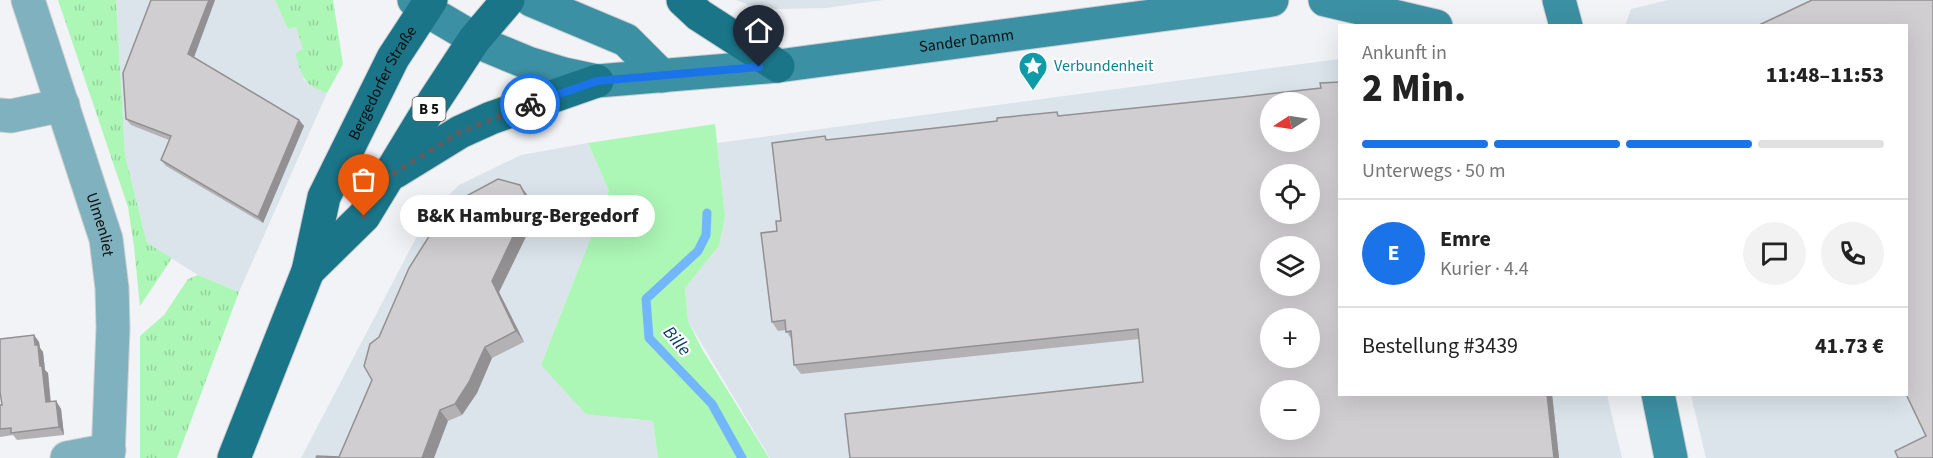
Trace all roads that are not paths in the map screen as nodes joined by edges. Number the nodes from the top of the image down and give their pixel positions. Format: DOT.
graph roads {
  1 [pos="28,0"];
  2 [pos="508,0"];
  3 [pos="531,0"];
  4 [pos="683,0"];
  5 [pos="1272,0"];
  6 [pos="1325,0"];
  7 [pos="1559,0"];
  8 [pos="423,3"];
  9 [pos="1427,24"];
  10 [pos="1565,24"];
  11 [pos="474,40"];
  12 [pos="778,66"];
  13 [pos="662,76"];
  14 [pos="597,81"];
  15 [pos="63,105"];
  16 [pos="0,115"];
  17 [pos="386,178"];
  18 [pos="309,271"];
  19 [pos="1658,396"];
  20 [pos="108,454"];
  21 [pos="67,458"];
  22 [pos="234,458"];
  23 [pos="1671,458"];
  1 -- 15 [label="street, Ulmenliet"];
  2 -- 11 [label="main road, Bergedorfer Straße / B 5"];
  3 -- 13 [label="main road"];
  4 -- 12 [label="main road"];
  5 -- 12 [label="main road, Sander Damm"];
  6 -- 9 [label="main road"];
  7 -- 10 [label="main road"];
  8 -- 11 [label="main road, Sander Damm"];
  8 -- 18 [label="main road, Bergedorfer Straße / B 5"];
  11 -- 14 [label="main road, Sander Damm"];
  11 -- 17 [label="main road, Bergedorfer Straße / B 5"];
  12 -- 13 [label="main road, Sander Damm"];
  13 -- 14 [label="main road, Sander Damm"];
  14 -- 17 [label="main road"];
  15 -- 16 [label="street"];
  15 -- 20 [label="street, Ulmenliet"];
  17 -- 18 [label="main road, Bergedorfer Straße / B 5"];
  18 -- 22 [label="main road, Bergedorfer Straße / B 5"];
  19 -- 23 [label="main road"];
  20 -- 21 [label="street"];
}
